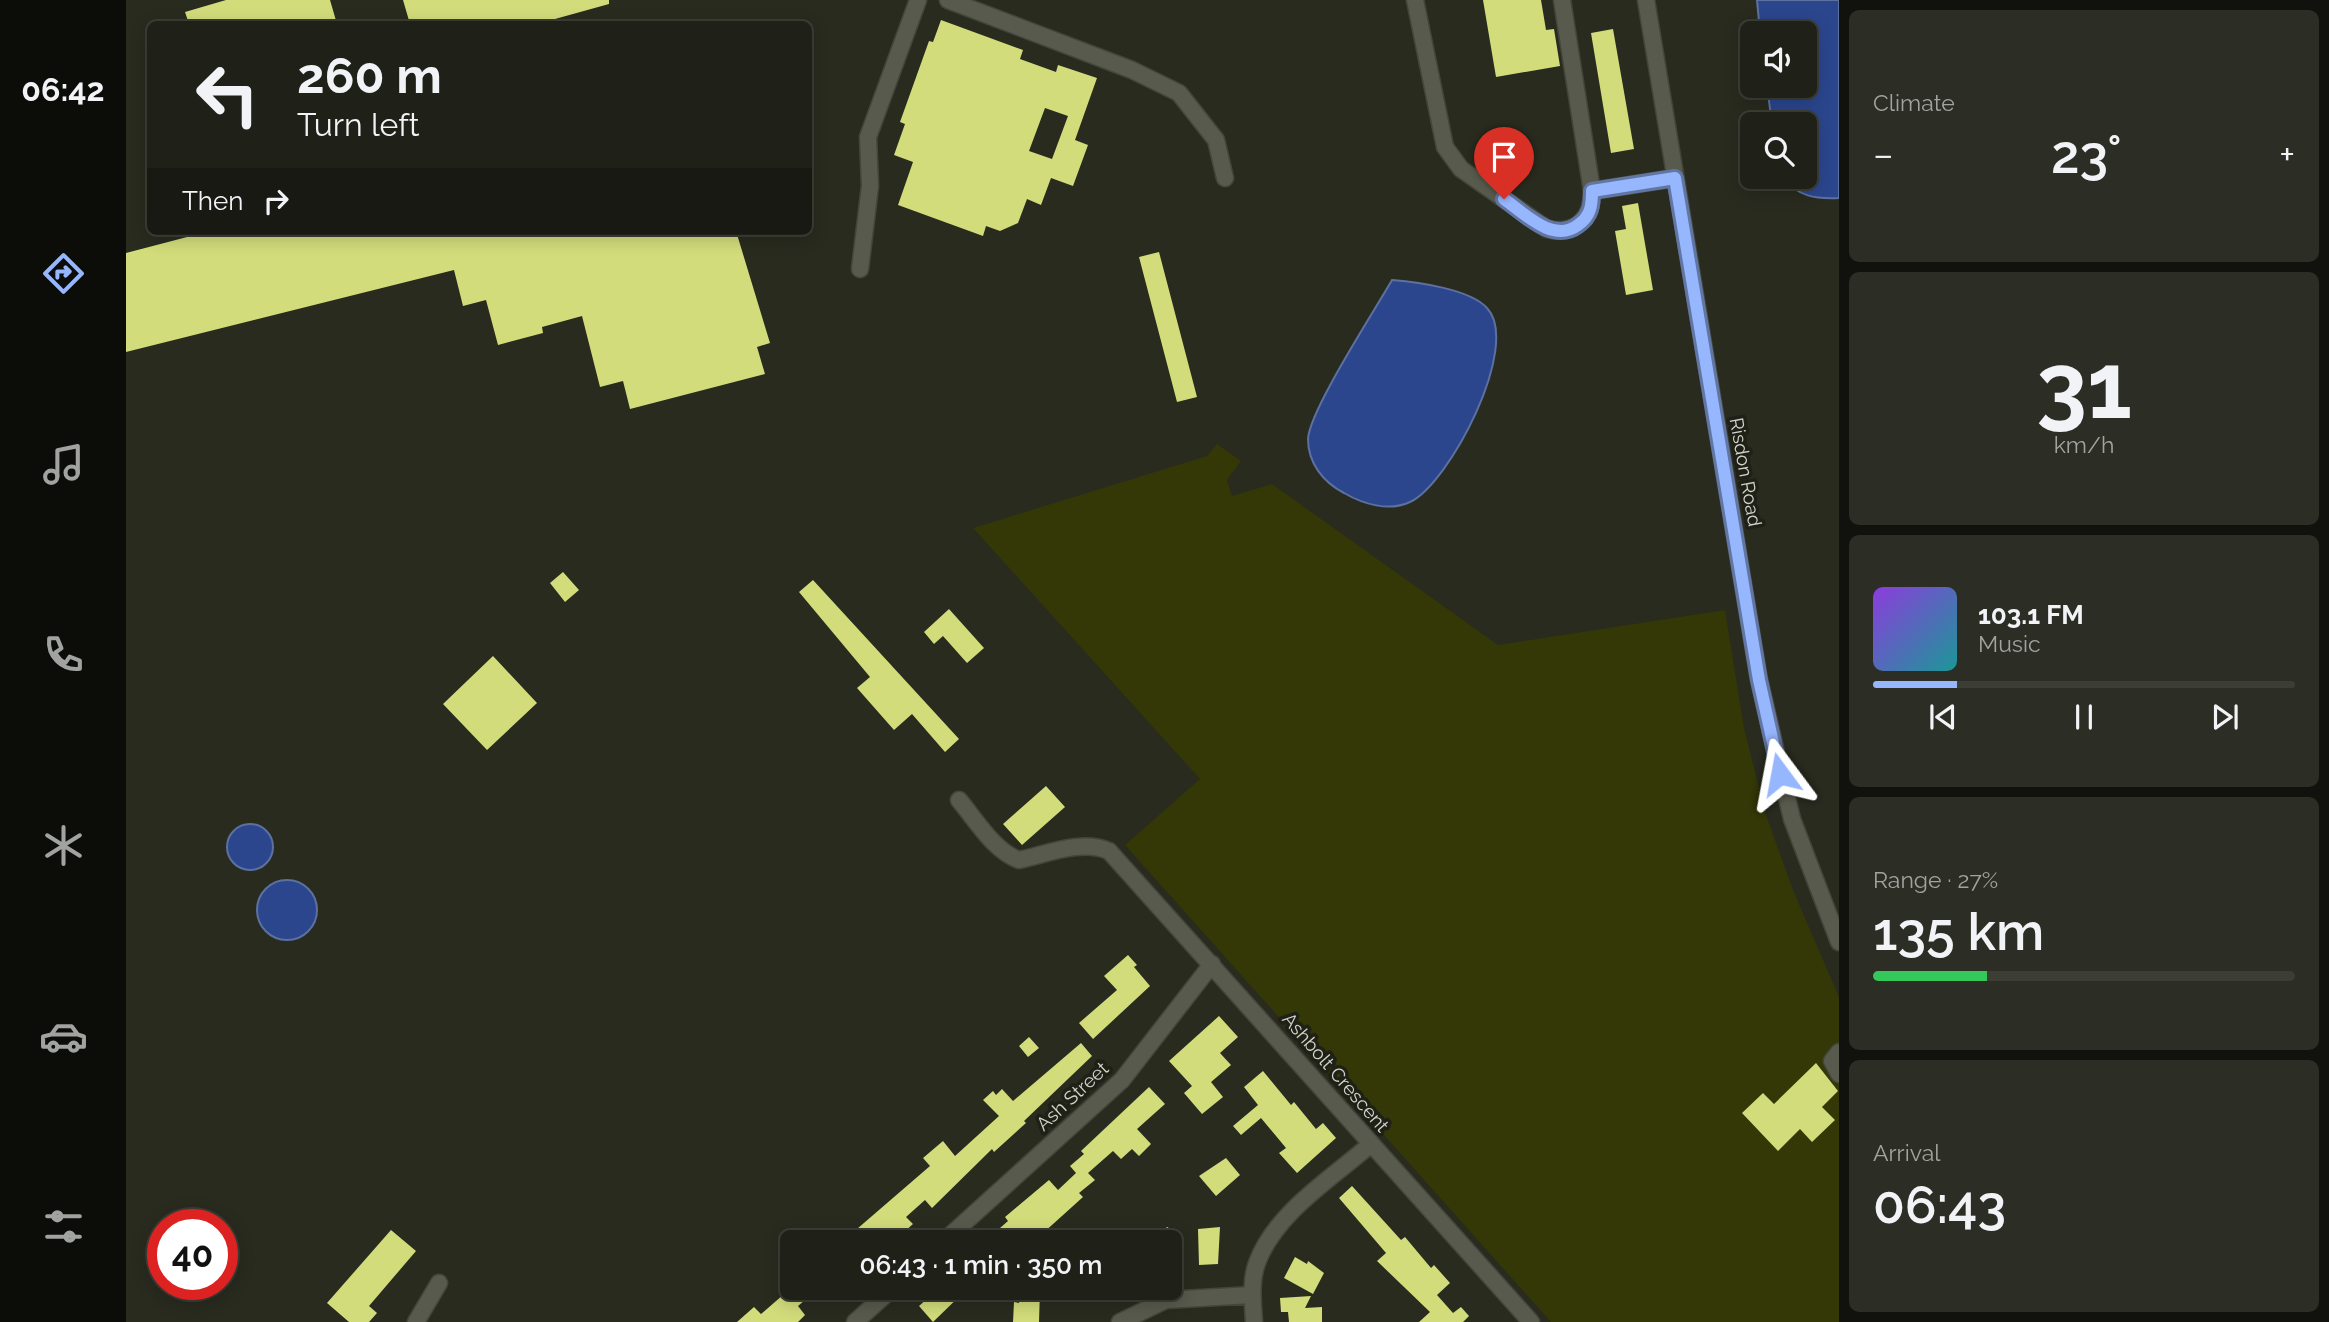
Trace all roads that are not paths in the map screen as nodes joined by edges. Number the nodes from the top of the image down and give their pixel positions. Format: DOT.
graph roads {
  1 [pos="918,0"];
  2 [pos="948,0"];
  3 [pos="1415,0"];
  4 [pos="1562,0"];
  5 [pos="1646,0"];
  6 [pos="1225,178"];
  7 [pos="1675,178"];
  8 [pos="1592,191"];
  9 [pos="860,269"];
  10 [pos="959,800"];
  11 [pos="1839,942"];
  12 [pos="1212,964"];
  13 [pos="1839,1052"];
  14 [pos="1839,1074"];
  15 [pos="1371,1144"];
  16 [pos="956,1230"];
  17 [pos="439,1283"];
  18 [pos="1252,1295"];
  19 [pos="880,1300"];
  20 [pos="416,1322"];
  21 [pos="855,1322"];
  22 [pos="1119,1322"];
  23 [pos="1254,1322"];
  24 [pos="1531,1322"];
  1 -- 9 [label="street"];
  2 -- 6 [label="street"];
  3 -- 8 [label="street"];
  4 -- 8 [label="street"];
  5 -- 7 [label="street, Risdon Road"];
  7 -- 8 [label="street"];
  7 -- 11 [label="street, Risdon Road"];
  10 -- 12 [label="street, Ashbolt Crescent"];
  12 -- 15 [label="street, Ashbolt Crescent"];
  12 -- 16 [label="street, Ash Street"];
  13 -- 14 [label="street"];
  15 -- 18 [label="street"];
  15 -- 24 [label="street, Ashbolt Crescent"];
  17 -- 20 [label="street"];
  18 -- 22 [label="street"];
  18 -- 23 [label="street"];
  19 -- 21 [label="street"];
}
